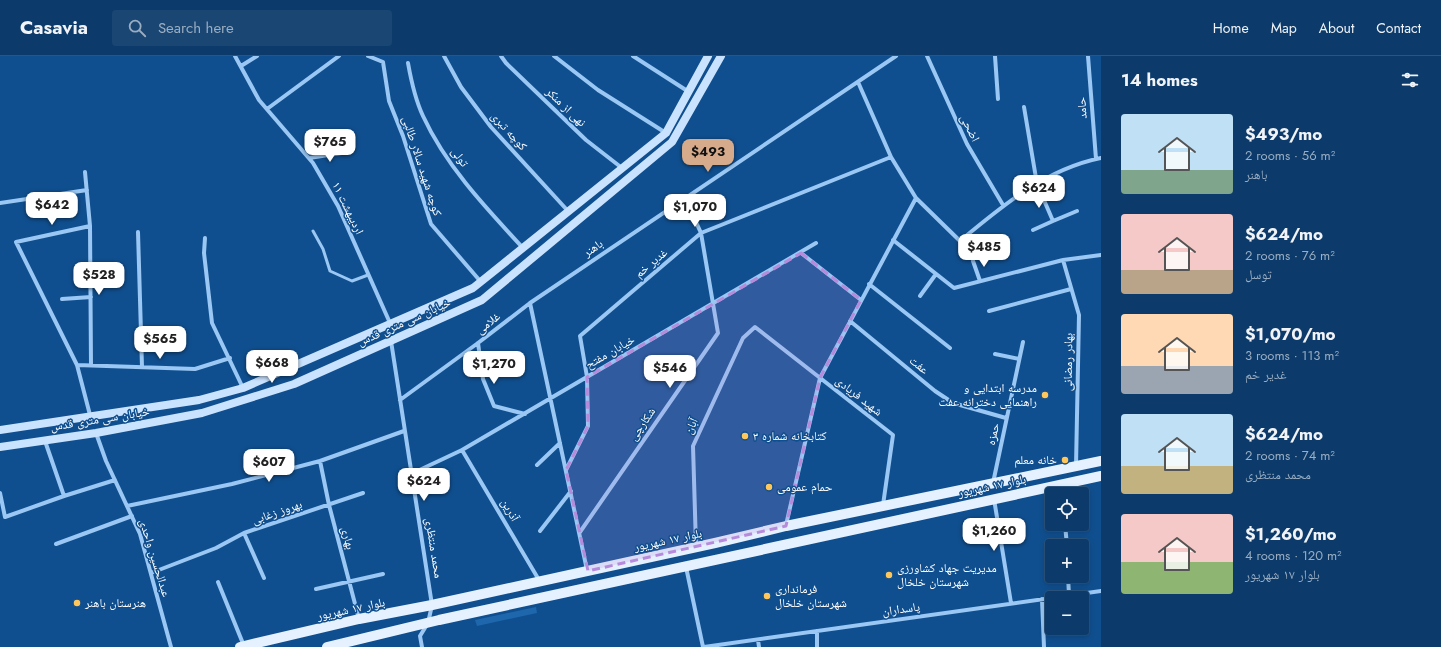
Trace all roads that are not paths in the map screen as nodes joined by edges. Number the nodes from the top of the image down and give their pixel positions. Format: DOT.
graph roads {
  1 [pos="235,56"];
  2 [pos="257,56"];
  3 [pos="339,56"];
  4 [pos="368,56"];
  5 [pos="444,56"];
  6 [pos="501,56"];
  7 [pos="554,56"];
  8 [pos="633,56"];
  9 [pos="708,56"];
  10 [pos="721,56"];
  11 [pos="896,56"];
  12 [pos="927,56"];
  13 [pos="995,56"];
  14 [pos="1088,56"];
  15 [pos="408,63"];
  16 [pos="240,66"];
  17 [pos="858,82"];
  18 [pos="689,92"];
  19 [pos="998,98"];
  20 [pos="1024,107"];
  21 [pos="267,109"];
  22 [pos="666,133"];
  23 [pos="348,152"];
  24 [pos="891,157"];
  25 [pos="309,158"];
  26 [pos="1101,158"];
  27 [pos="1096,159"];
  28 [pos="622,168"];
  29 [pos="85,172"];
  30 [pos="1037,184"];
  31 [pos="87,190"];
  32 [pos="684,198"];
  33 [pos="916,198"];
  34 [pos="0,203"];
  35 [pos="1003,205"];
  36 [pos="569,211"];
  37 [pos="1077,211"];
  38 [pos="1053,221"];
  39 [pos="90,226"];
  40 [pos="1033,230"];
  41 [pos="313,231"];
  42 [pos="138,232"];
  43 [pos="702,233"];
  44 [pos="205,238"];
  45 [pos="893,240"];
  46 [pos="816,243"];
  47 [pos="523,248"];
  48 [pos="801,253"];
  49 [pos="1101,255"];
  50 [pos="1063,260"];
  51 [pos="973,261"];
  52 [pos="936,274"];
  53 [pos="368,275"];
  54 [pos="980,281"];
  55 [pos="481,283"];
  56 [pos="869,284"];
  57 [pos="473,288"];
  58 [pos="1071,289"];
  59 [pos="920,296"];
  60 [pos="91,297"];
  61 [pos="62,299"];
  62 [pos="482,300"];
  63 [pos="861,300"];
  64 [pos="530,303"];
  65 [pos="713,304"];
  66 [pos="989,311"];
  67 [pos="850,321"];
  68 [pos="390,323"];
  69 [pos="755,327"];
  70 [pos="391,341"];
  71 [pos="1023,342"];
  72 [pos="478,343"];
  73 [pos="950,348"];
  74 [pos="995,354"];
  75 [pos="230,358"];
  76 [pos="1019,358"];
  77 [pos="77,365"];
  78 [pos="91,365"];
  79 [pos="142,367"];
  80 [pos="286,370"];
  81 [pos="587,377"];
  82 [pos="820,378"];
  83 [pos="294,384"];
  84 [pos="243,388"];
  85 [pos="550,399"];
  86 [pos="400,400"];
  87 [pos="525,414"];
  88 [pos="90,415"];
  89 [pos="1006,418"];
  90 [pos="0,430"];
  91 [pos="404,431"];
  92 [pos="96,433"];
  93 [pos="45,441"];
  94 [pos="560,443"];
  95 [pos="0,447"];
  96 [pos="462,450"];
  97 [pos="320,461"];
  98 [pos="1101,461"];
  99 [pos="537,465"];
  100 [pos="1076,466"];
  101 [pos="566,470"];
  102 [pos="411,474"];
  103 [pos="1101,476"];
  104 [pos="115,480"];
  105 [pos="993,483"];
  106 [pos="1063,484"];
  107 [pos="1063,487"];
  108 [pos="571,492"];
  109 [pos="0,493"];
  110 [pos="363,493"];
  111 [pos="64,496"];
  112 [pos="994,499"];
  113 [pos="329,505"];
  114 [pos="127,506"];
  115 [pos="882,507"];
  116 [pos="132,516"];
  117 [pos="786,526"];
  118 [pos="540,531"];
  119 [pos="580,532"];
  120 [pos="244,533"];
  121 [pos="56,544"];
  122 [pos="696,546"];
  123 [pos="678,550"];
  124 [pos="684,567"];
  125 [pos="588,570"];
  126 [pos="151,573"];
  127 [pos="383,574"];
  128 [pos="558,577"];
  129 [pos="264,578"];
  130 [pos="539,581"];
  131 [pos="218,582"];
  132 [pos="349,582"];
  133 [pos="316,589"];
  134 [pos="1101,591"];
  135 [pos="1089,592"];
  136 [pos="558,595"];
  137 [pos="1042,599"];
  138 [pos="1045,599"];
  139 [pos="1011,603"];
  140 [pos="432,605"];
  141 [pos="359,620"];
  142 [pos="428,623"];
  143 [pos="817,631"];
  144 [pos="758,640"];
  145 [pos="358,643"];
  146 [pos="726,645"];
  147 [pos="171,647"];
  148 [pos="242,647"];
  149 [pos="327,647"];
  150 [pos="422,647"];
  151 [pos="703,647"];
  152 [pos="759,647"];
  153 [pos="817,647"];
  154 [pos="1044,647"];
  1 -- 16 [label="street, ۱۱ اردیبهشت"];
  2 -- 16 [label="street"];
  3 -- 21 [label="street"];
  4 -- 55 [label="street, کوچه شهید سالار طالبی"];
  5 -- 36 [label="street, کوچه تبری"];
  6 -- 28 [label="street, نهی از منکر"];
  7 -- 22 [label="street"];
  8 -- 18 [label="street"];
  9 -- 18 [label="main road, خیابان سی متری قدس"];
  10 -- 62 [label="main road, خیابان سی متری قدس"];
  11 -- 17 [label="street, باهنر"];
  12 -- 35 [label="street, اضحی"];
  13 -- 19 [label="street"];
  14 -- 27 [label="street, حامد"];
  15 -- 47 [label="street, تولی"];
  16 -- 21 [label="street, ۱۱ اردیبهشت"];
  17 -- 24 [label="street"];
  17 -- 32 [label="street, باهنر"];
  18 -- 22 [label="main road, خیابان سی متری قدس"];
  20 -- 30 [label="street"];
  21 -- 25 [label="street, ۱۱ اردیبهشت"];
  22 -- 28 [label="main road, خیابان سی متری قدس"];
  23 -- 25 [label="street"];
  24 -- 33 [label="street"];
  24 -- 43 [label="street, غدیر خم"];
  25 -- 53 [label="street, ۱۱ اردیبهشت"];
  26 -- 27 [label="street"];
  27 -- 30 [label="street"];
  28 -- 36 [label="main road, خیابان سی متری قدس"];
  29 -- 31 [label="street"];
  30 -- 35 [label="street"];
  30 -- 38 [label="street"];
  31 -- 34 [label="street"];
  31 -- 39 [label="street"];
  32 -- 43 [label="street, شکارچی"];
  32 -- 64 [label="street, باهنر"];
  33 -- 35 [label="street"];
  33 -- 45 [label="street"];
  36 -- 47 [label="main road, خیابان سی متری قدس"];
  37 -- 38 [label="street"];
  38 -- 40 [label="street"];
  39 -- 60 [label="street"];
  39 -- 77 [label="street"];
  41 -- 53 [label="lane"];
  42 -- 79 [label="street"];
  43 -- 65 [label="street, شکارچی"];
  43 -- 81 [label="street, غدیر خم"];
  44 -- 75 [label="street"];
  45 -- 52 [label="street"];
  45 -- 56 [label="street"];
  46 -- 48 [label="street, خیابان مفتح"];
  47 -- 55 [label="main road, خیابان سی متری قدس"];
  48 -- 63 [label="street"];
  48 -- 65 [label="street, خیابان مفتح"];
  49 -- 50 [label="street"];
  50 -- 54 [label="street"];
  50 -- 58 [label="street, بهادر رمضانی"];
  51 -- 54 [label="street"];
  52 -- 54 [label="street"];
  52 -- 59 [label="street"];
  53 -- 68 [label="street, ۱۱ اردیبهشت"];
  55 -- 57 [label="main road, خیابان سی متری قدس"];
  56 -- 63 [label="street"];
  56 -- 73 [label="street"];
  57 -- 62 [label="main road"];
  57 -- 68 [label="main road, خیابان سی متری قدس"];
  58 -- 66 [label="street"];
  58 -- 100 [label="street, بهادر رمضانی"];
  60 -- 61 [label="street"];
  60 -- 78 [label="street"];
  62 -- 70 [label="main road, خیابان سی متری قدس"];
  63 -- 67 [label="street"];
  64 -- 72 [label="street, غلامی"];
  64 -- 85 [label="street"];
  65 -- 81 [label="street, خیابان مفتح"];
  65 -- 119 [label="street, شکارچی"];
  67 -- 82 [label="street"];
  67 -- 89 [label="street, عفت"];
  68 -- 80 [label="main road, خیابان سی متری قدس"];
  69 -- 82 [label="street, شهید فریادی"];
  69 -- 122 [label="street, آبان"];
  70 -- 83 [label="main road, خیابان سی متری قدس"];
  70 -- 86 [label="street, محمد منتظری"];
  71 -- 76 [label="street, حمزه"];
  72 -- 86 [label="street, غلامی"];
  72 -- 87 [label="street"];
  74 -- 76 [label="street"];
  75 -- 79 [label="street"];
  75 -- 84 [label="street"];
  76 -- 89 [label="street, حمزه"];
  77 -- 78 [label="street"];
  77 -- 88 [label="street"];
  78 -- 79 [label="street"];
  80 -- 83 [label="main road"];
  80 -- 84 [label="main road, خیابان سی متری قدس"];
  81 -- 85 [label="street, خیابان مفتح"];
  81 -- 101 [label="street"];
  82 -- 115 [label="street, شهید فریادی"];
  82 -- 117 [label="street"];
  83 -- 92 [label="main road, خیابان سی متری قدس"];
  84 -- 88 [label="main road, خیابان سی متری قدس"];
  85 -- 87 [label="street, خیابان مفتح"];
  85 -- 94 [label="street"];
  86 -- 91 [label="street, محمد منتظری"];
  87 -- 96 [label="street, خیابان مفتح"];
  88 -- 90 [label="main road, خیابان سی متری قدس"];
  89 -- 105 [label="street, حمزه"];
  91 -- 97 [label="street"];
  91 -- 102 [label="street, محمد منتظری"];
  92 -- 93 [label="main road, خیابان سی متری قدس"];
  92 -- 104 [label="street, عبدالحسین واحدی"];
  93 -- 95 [label="main road, خیابان سی متری قدس"];
  93 -- 111 [label="street"];
  94 -- 99 [label="street"];
  94 -- 101 [label="street"];
  96 -- 102 [label="street, خیابان مفتح"];
  96 -- 130 [label="street, آذرین"];
  97 -- 113 [label="street, بهاری"];
  97 -- 114 [label="street"];
  98 -- 100 [label="main road, بلوار ١٧ شهریور"];
  100 -- 105 [label="main road, بلوار ١٧ شهریور"];
  101 -- 108 [label="street"];
  102 -- 140 [label="street, محمد منتظری"];
  103 -- 106 [label="main road, بلوار ١٧ شهریور"];
  104 -- 111 [label="street"];
  104 -- 114 [label="street, عبدالحسین واحدی"];
  105 -- 115 [label="main road, بلوار ١٧ شهریور"];
  106 -- 107 [label="street"];
  106 -- 112 [label="main road, بلوار ١٧ شهریور"];
  108 -- 118 [label="street"];
  108 -- 119 [label="street"];
  109 -- 111 [label="street"];
  110 -- 113 [label="street, بهروز زغابی"];
  112 -- 124 [label="main road, بلوار ١٧ شهریور"];
  112 -- 139 [label="street"];
  113 -- 120 [label="street, بهروز زغابی"];
  113 -- 132 [label="street, بهاری"];
  114 -- 116 [label="street, عبدالحسین واحدی"];
  115 -- 117 [label="main road, بلوار ١٧ شهریور"];
  116 -- 121 [label="street"];
  116 -- 126 [label="street, عبدالحسین واحدی"];
  117 -- 122 [label="main road, بلوار ١٧ شهریور"];
  119 -- 125 [label="street"];
  120 -- 126 [label="street"];
  120 -- 129 [label="street, بهروز زغابی"];
  122 -- 123 [label="main road, بلوار ١٧ شهریور"];
  123 -- 124 [label="main road"];
  123 -- 125 [label="main road, بلوار ١٧ شهریور"];
  124 -- 136 [label="main road, بلوار ١٧ شهریور"];
  124 -- 151 [label="street"];
  125 -- 128 [label="main road, بلوار ١٧ شهریور"];
  126 -- 147 [label="street, عبدالحسین واحدی"];
  127 -- 132 [label="street"];
  128 -- 130 [label="main road, بلوار ١٧ شهریور"];
  128 -- 136 [label="main road"];
  130 -- 140 [label="main road, بلوار ١٧ شهریور"];
  131 -- 148 [label="street"];
  132 -- 133 [label="street"];
  132 -- 141 [label="street, بهاری"];
  134 -- 135 [label="street, پاسداران"];
  136 -- 142 [label="main road, بلوار ١٧ شهریور"];
  137 -- 138 [label="street, پاسداران"];
  137 -- 139 [label="street, پاسداران"];
  137 -- 154 [label="street"];
  139 -- 143 [label="street, پاسداران"];
  140 -- 141 [label="main road, بلوار ١٧ شهریور"];
  140 -- 142 [label="street"];
  141 -- 148 [label="main road, بلوار ١٧ شهریور"];
  142 -- 145 [label="main road, بلوار ١٧ شهریور"];
  142 -- 150 [label="street"];
  143 -- 144 [label="street, پاسداران"];
  143 -- 153 [label="street"];
  144 -- 146 [label="street, پاسداران"];
  144 -- 152 [label="street"];
  145 -- 149 [label="main road, بلوار ١٧ شهریور"];
  146 -- 151 [label="street, پاسداران"];
}
